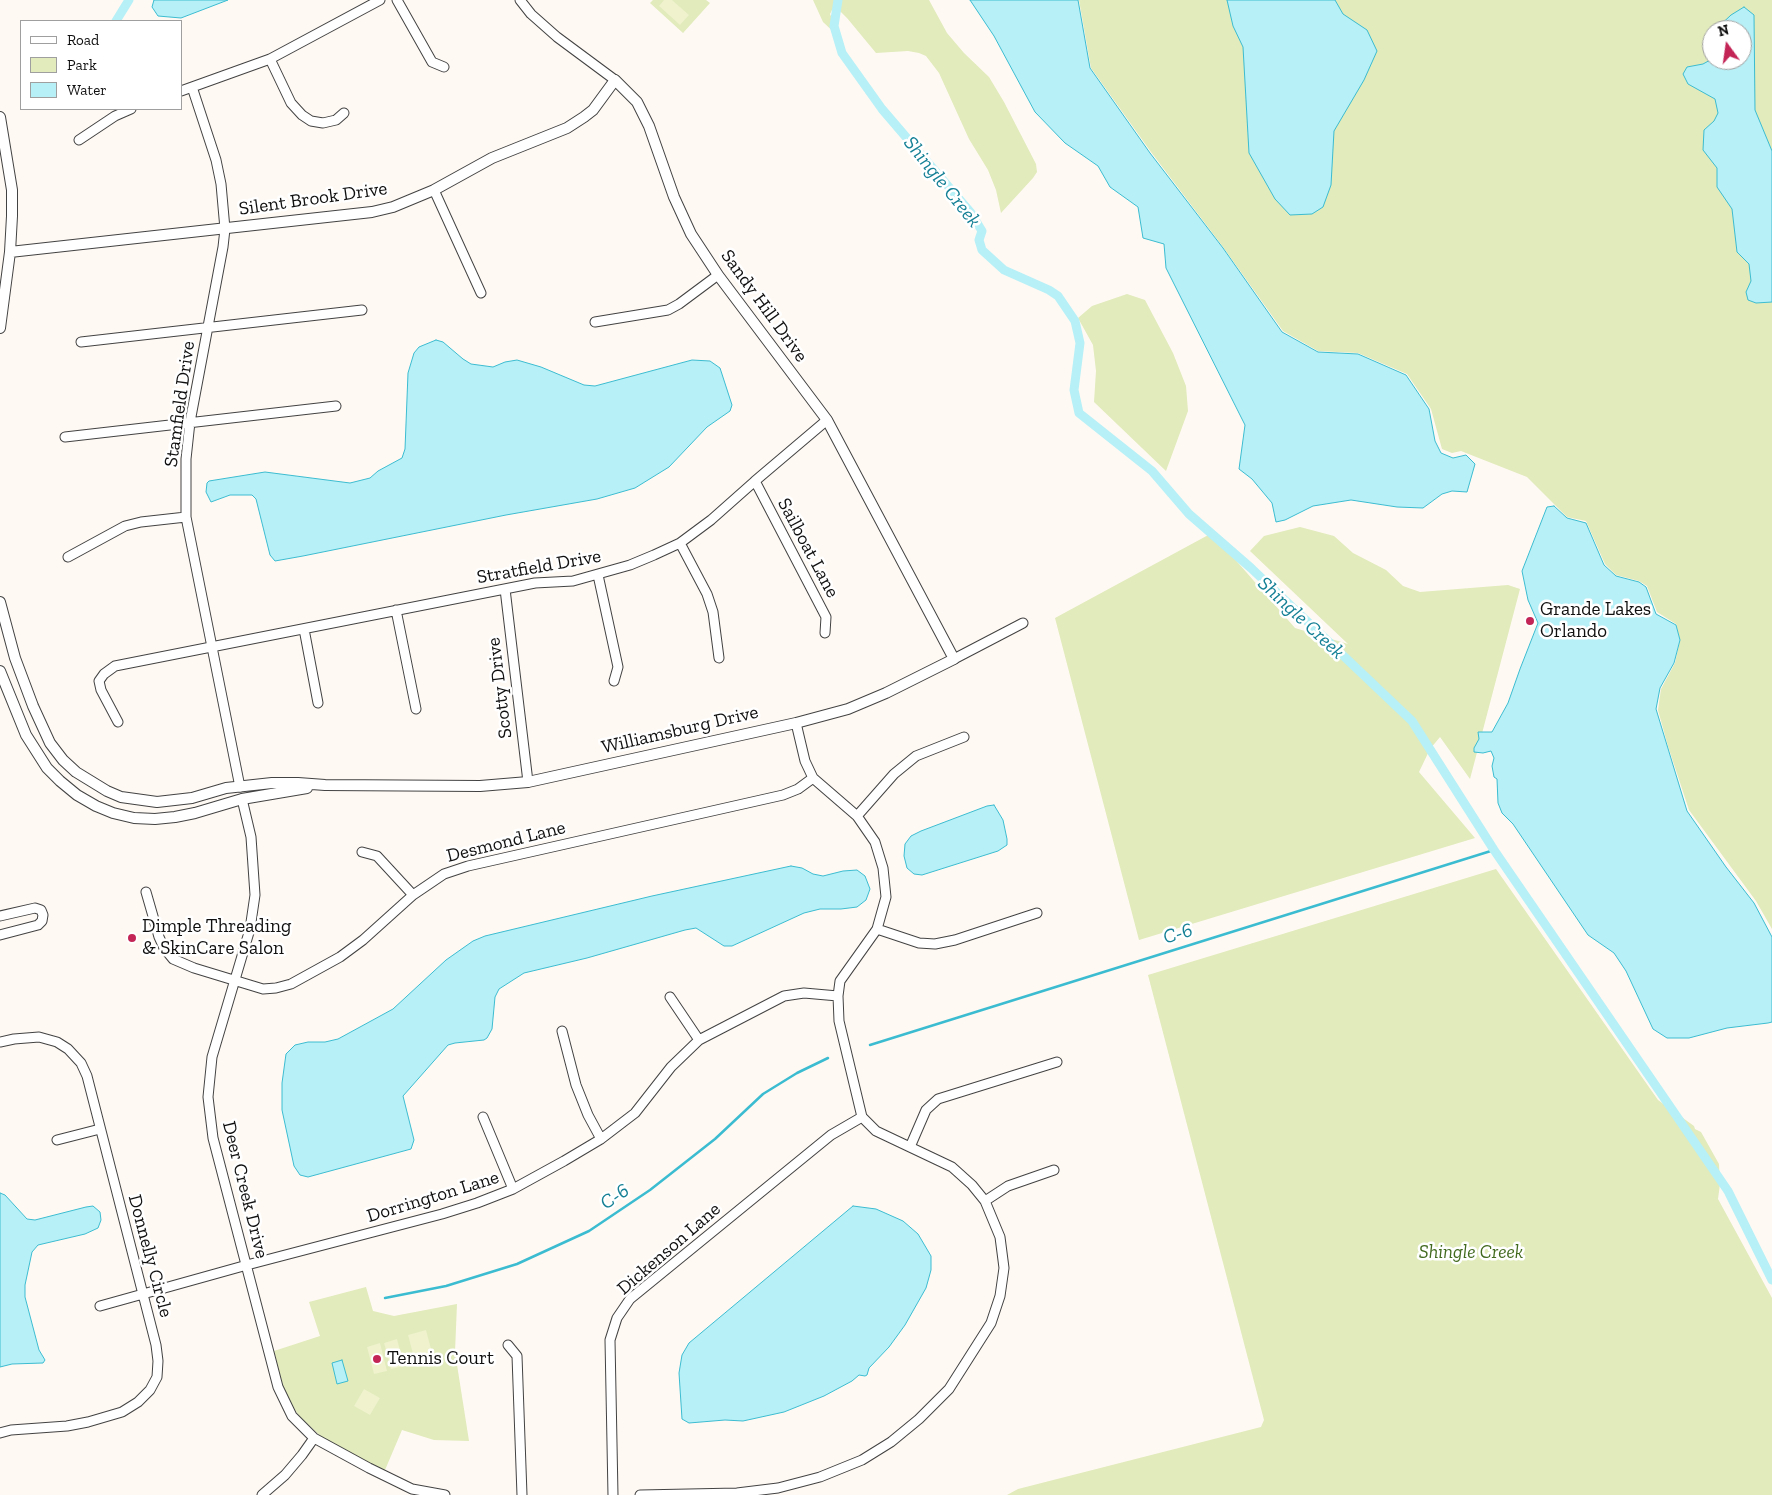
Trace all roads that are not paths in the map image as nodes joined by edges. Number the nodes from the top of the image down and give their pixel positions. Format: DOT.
graph roads {
  1 [pos="380,0"];
  2 [pos="397,0"];
  3 [pos="520,0"];
  4 [pos="270,59"];
  5 [pos="444,67"];
  6 [pos="615,80"];
  7 [pos="192,87"];
  8 [pos="182,91"];
  9 [pos="128,110"];
  10 [pos="344,113"];
  11 [pos="0,117"];
  12 [pos="79,140"];
  13 [pos="434,190"];
  14 [pos="225,228"];
  15 [pos="10,252"];
  16 [pos="718,275"];
  17 [pos="481,292"];
  18 [pos="362,310"];
  19 [pos="595,322"];
  20 [pos="208,327"];
  21 [pos="0,328"];
  22 [pos="81,342"];
  23 [pos="336,406"];
  24 [pos="827,420"];
  25 [pos="190,422"];
  26 [pos="65,437"];
  27 [pos="755,481"];
  28 [pos="186,516"];
  29 [pos="680,543"];
  30 [pos="68,557"];
  31 [pos="598,575"];
  32 [pos="505,589"];
  33 [pos="0,602"];
  34 [pos="396,610"];
  35 [pos="1023,623"];
  36 [pos="304,629"];
  37 [pos="825,633"];
  38 [pos="212,647"];
  39 [pos="719,658"];
  40 [pos="954,659"];
  41 [pos="1,678"];
  42 [pos="614,681"];
  43 [pos="318,703"];
  44 [pos="416,709"];
  45 [pos="118,722"];
  46 [pos="796,723"];
  47 [pos="964,737"];
  48 [pos="813,778"];
  49 [pos="528,782"];
  50 [pos="325,786"];
  51 [pos="240,787"];
  52 [pos="242,799"];
  53 [pos="857,816"];
  54 [pos="362,852"];
  55 [pos="146,892"];
  56 [pos="413,895"];
  57 [pos="1037,913"];
  58 [pos="0,916"];
  59 [pos="877,929"];
  60 [pos="0,935"];
  61 [pos="235,980"];
  62 [pos="838,996"];
  63 [pos="670,997"];
  64 [pos="562,1031"];
  65 [pos="699,1040"];
  66 [pos="0,1042"];
  67 [pos="1058,1062"];
  68 [pos="483,1117"];
  69 [pos="862,1117"];
  70 [pos="100,1129"];
  71 [pos="601,1138"];
  72 [pos="57,1140"];
  73 [pos="910,1147"];
  74 [pos="1054,1170"];
  75 [pos="513,1189"];
  76 [pos="985,1201"];
  77 [pos="247,1265"];
  78 [pos="143,1293"];
  79 [pos="100,1306"];
  80 [pos="508,1345"];
  81 [pos="0,1433"];
  82 [pos="314,1438"];
  83 [pos="262,1495"];
  84 [pos="445,1495"];
  85 [pos="522,1495"];
  86 [pos="613,1495"];
  87 [pos="640,1495"];
  1 -- 4 [label="street"];
  2 -- 5 [label="street"];
  3 -- 6 [label="street, Sandy Hill Drive"];
  4 -- 7 [label="street"];
  4 -- 10 [label="street"];
  6 -- 13 [label="street, Silent Brook Drive"];
  6 -- 16 [label="street, Sandy Hill Drive"];
  7 -- 8 [label="street"];
  7 -- 14 [label="street, Stamfield Drive"];
  9 -- 12 [label="street"];
  11 -- 15 [label="street"];
  13 -- 14 [label="street, Silent Brook Drive"];
  13 -- 17 [label="street"];
  14 -- 15 [label="street, Silent Brook Drive"];
  14 -- 20 [label="street, Stamfield Drive"];
  15 -- 21 [label="street"];
  16 -- 19 [label="street"];
  16 -- 24 [label="street, Sandy Hill Drive"];
  18 -- 20 [label="street"];
  20 -- 22 [label="street"];
  20 -- 25 [label="street, Stamfield Drive"];
  23 -- 25 [label="street"];
  24 -- 27 [label="street, Stratfield Drive"];
  24 -- 40 [label="street, Sandy Hill Drive"];
  25 -- 26 [label="street"];
  25 -- 28 [label="street, Stamfield Drive"];
  27 -- 29 [label="street, Stratfield Drive"];
  27 -- 37 [label="street, Sailboat Lane"];
  28 -- 30 [label="street"];
  28 -- 38 [label="street, Stamfield Drive"];
  29 -- 31 [label="street, Stratfield Drive"];
  29 -- 39 [label="street"];
  31 -- 32 [label="street, Stratfield Drive"];
  31 -- 42 [label="street"];
  32 -- 34 [label="street, Stratfield Drive"];
  32 -- 49 [label="street, Scotty Drive"];
  33 -- 51 [label="street, Williamsburg Drive"];
  34 -- 36 [label="street, Stratfield Drive"];
  34 -- 44 [label="street"];
  35 -- 40 [label="street, Williamsburg Drive"];
  36 -- 38 [label="street, Stratfield Drive"];
  36 -- 43 [label="street"];
  38 -- 45 [label="street, Stratfield Drive"];
  38 -- 51 [label="street, Stamfield Drive"];
  40 -- 46 [label="street, Williamsburg Drive"];
  41 -- 52 [label="street, Williamsburg Drive"];
  46 -- 48 [label="street"];
  46 -- 49 [label="street, Williamsburg Drive"];
  47 -- 53 [label="street"];
  48 -- 53 [label="street"];
  48 -- 56 [label="street, Desmond Lane"];
  49 -- 50 [label="street, Williamsburg Drive"];
  50 -- 51 [label="street, Williamsburg Drive"];
  50 -- 52 [label="street, Williamsburg Drive"];
  52 -- 61 [label="street, Deer Creek Drive"];
  53 -- 59 [label="street"];
  54 -- 56 [label="street"];
  55 -- 61 [label="street, Desmond Lane"];
  56 -- 61 [label="street, Desmond Lane"];
  57 -- 59 [label="street"];
  58 -- 60 [label="street"];
  59 -- 62 [label="street"];
  61 -- 77 [label="street, Deer Creek Drive"];
  62 -- 65 [label="street, Dorrington Lane"];
  62 -- 69 [label="street"];
  63 -- 65 [label="street"];
  64 -- 71 [label="street"];
  65 -- 71 [label="street, Dorrington Lane"];
  66 -- 70 [label="street, Donnelly Circle"];
  67 -- 73 [label="street"];
  68 -- 75 [label="street"];
  69 -- 73 [label="street"];
  69 -- 86 [label="street, Dickenson Lane"];
  70 -- 72 [label="street"];
  70 -- 78 [label="street, Donnelly Circle"];
  71 -- 75 [label="street, Dorrington Lane"];
  73 -- 76 [label="street"];
  74 -- 76 [label="street"];
  75 -- 77 [label="street, Dorrington Lane"];
  76 -- 87 [label="street"];
  77 -- 78 [label="street, Dorrington Lane"];
  77 -- 82 [label="street, Deer Creek Drive"];
  78 -- 79 [label="street, Dorrington Lane"];
  78 -- 81 [label="street, Donnelly Circle"];
  80 -- 85 [label="street"];
  82 -- 83 [label="street"];
  82 -- 84 [label="street, Deer Creek Drive"];
}
